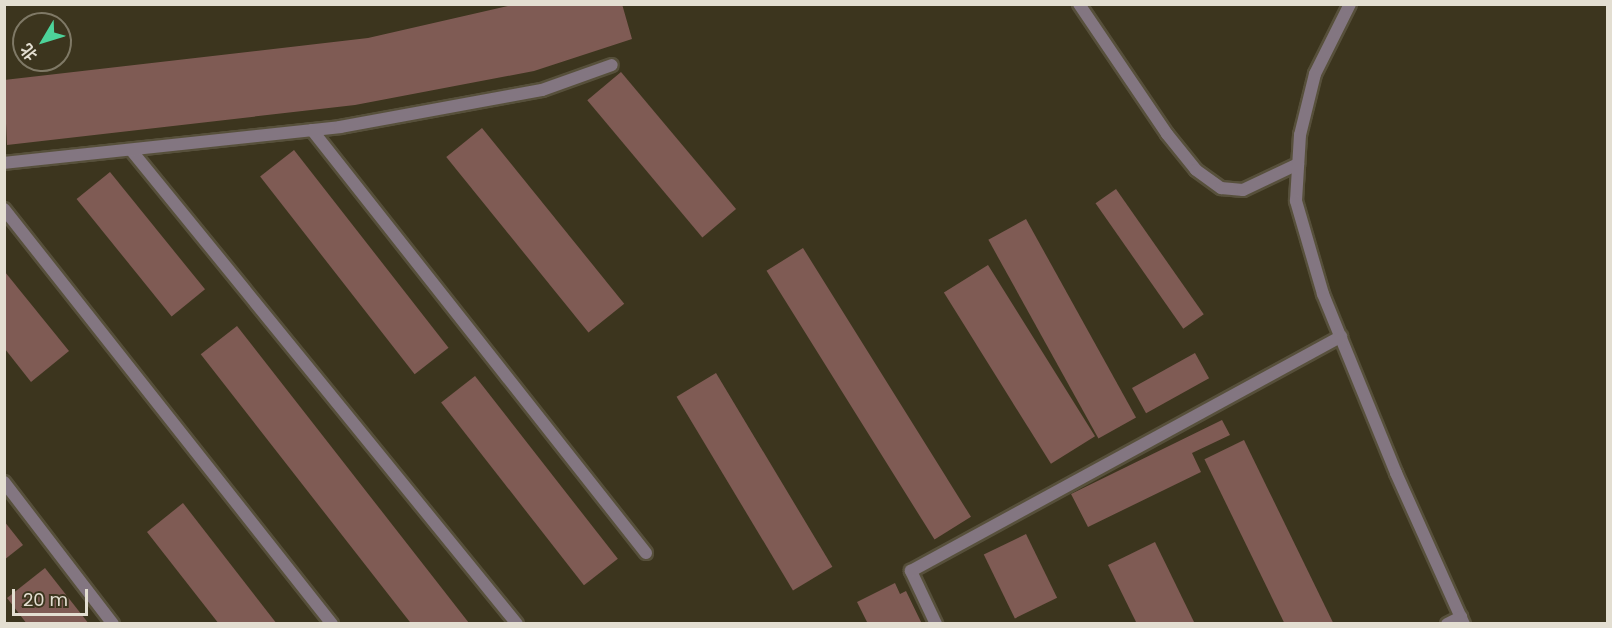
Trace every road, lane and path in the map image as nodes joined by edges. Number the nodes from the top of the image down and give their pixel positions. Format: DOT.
graph roads {
  1 [pos="1079,4"];
  2 [pos="1350,4"];
  3 [pos="612,65"];
  4 [pos="312,130"];
  5 [pos="131,150"];
  6 [pos="4,163"];
  7 [pos="1298,164"];
  8 [pos="4,209"];
  9 [pos="1341,337"];
  10 [pos="4,482"];
  11 [pos="646,553"];
  12 [pos="1463,620"];
  13 [pos="113,624"];
  14 [pos="332,624"];
  15 [pos="517,624"];
  16 [pos="936,624"];
  17 [pos="1447,624"];
  1 -- 7 [label="street"];
  2 -- 7 [label="street"];
  3 -- 4 [label="street"];
  4 -- 5 [label="street"];
  4 -- 11 [label="street"];
  5 -- 6 [label="street"];
  5 -- 15 [label="street"];
  7 -- 9 [label="street"];
  8 -- 14 [label="street"];
  9 -- 12 [label="street"];
  9 -- 16 [label="street"];
  10 -- 13 [label="street"];
  12 -- 17 [label="street"];
}
